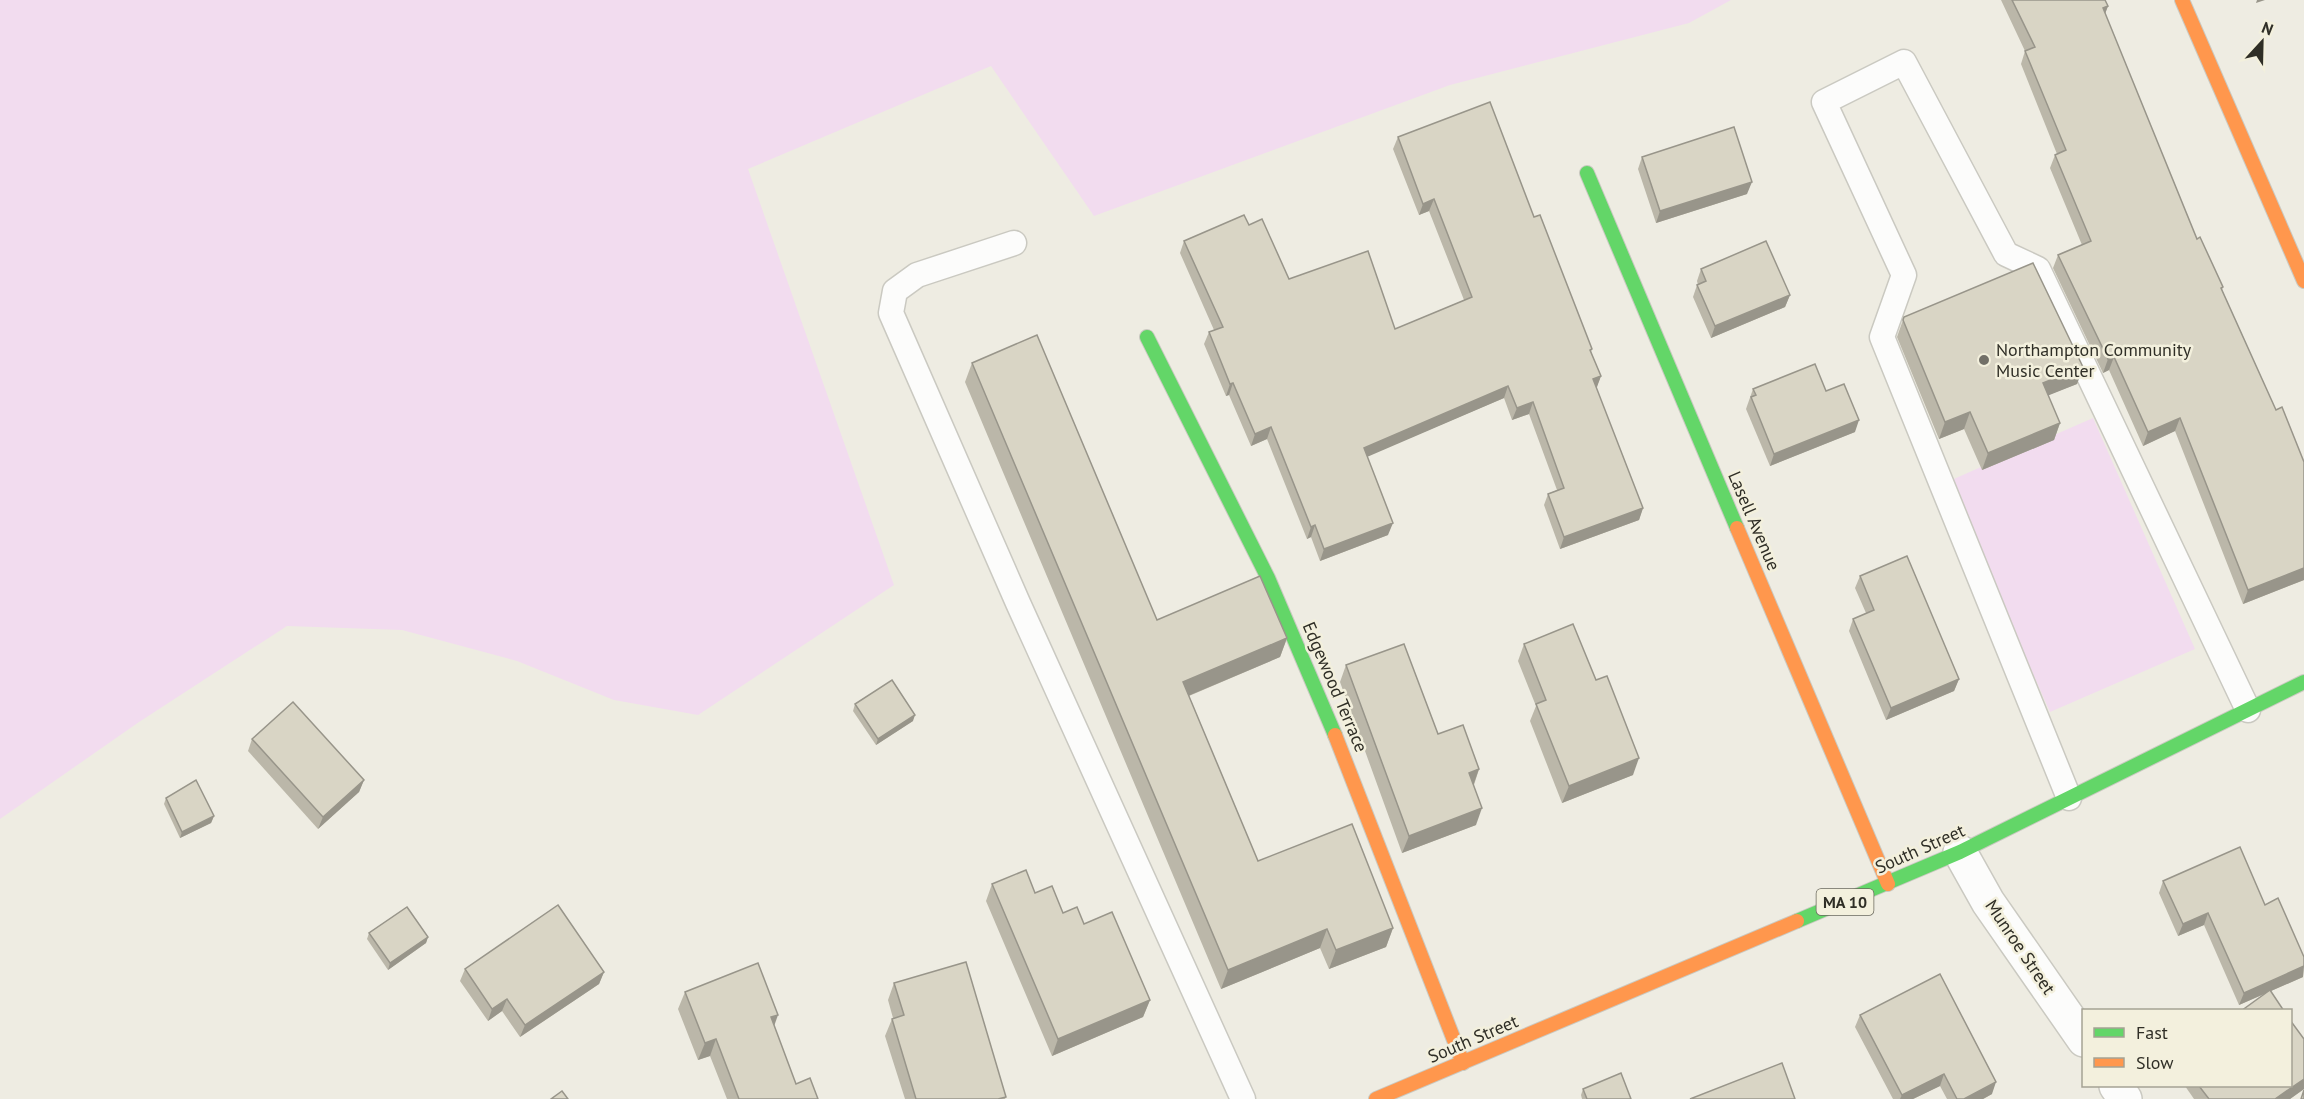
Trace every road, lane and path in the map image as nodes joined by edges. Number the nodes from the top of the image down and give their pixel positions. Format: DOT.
graph roads {
  1 [pos="2182,0"];
  2 [pos="1587,173"];
  3 [pos="1014,243"];
  4 [pos="2304,281"];
  5 [pos="1147,337"];
  6 [pos="2304,682"];
  7 [pos="2247,710"];
  8 [pos="2069,798"];
  9 [pos="1960,852"];
  10 [pos="1888,884"];
  11 [pos="2082,1037"];
  12 [pos="1463,1063"];
  13 [pos="1243,1099"];
  14 [pos="1376,1099"];
  1 -- 4 [label="street"];
  2 -- 10 [label="street, Lasell Avenue"];
  3 -- 13 [label="lane"];
  5 -- 12 [label="street, Edgewood Terrace"];
  6 -- 7 [label="street, South Street / MA 10"];
  7 -- 8 [label="street, South Street / MA 10"];
  7 -- 8 [label="lane"];
  8 -- 9 [label="street, South Street / MA 10"];
  9 -- 10 [label="street, South Street / MA 10"];
  9 -- 11 [label="street, Munroe Street"];
  10 -- 12 [label="street, South Street / MA 10"];
  12 -- 14 [label="street, South Street / MA 10"];
}
